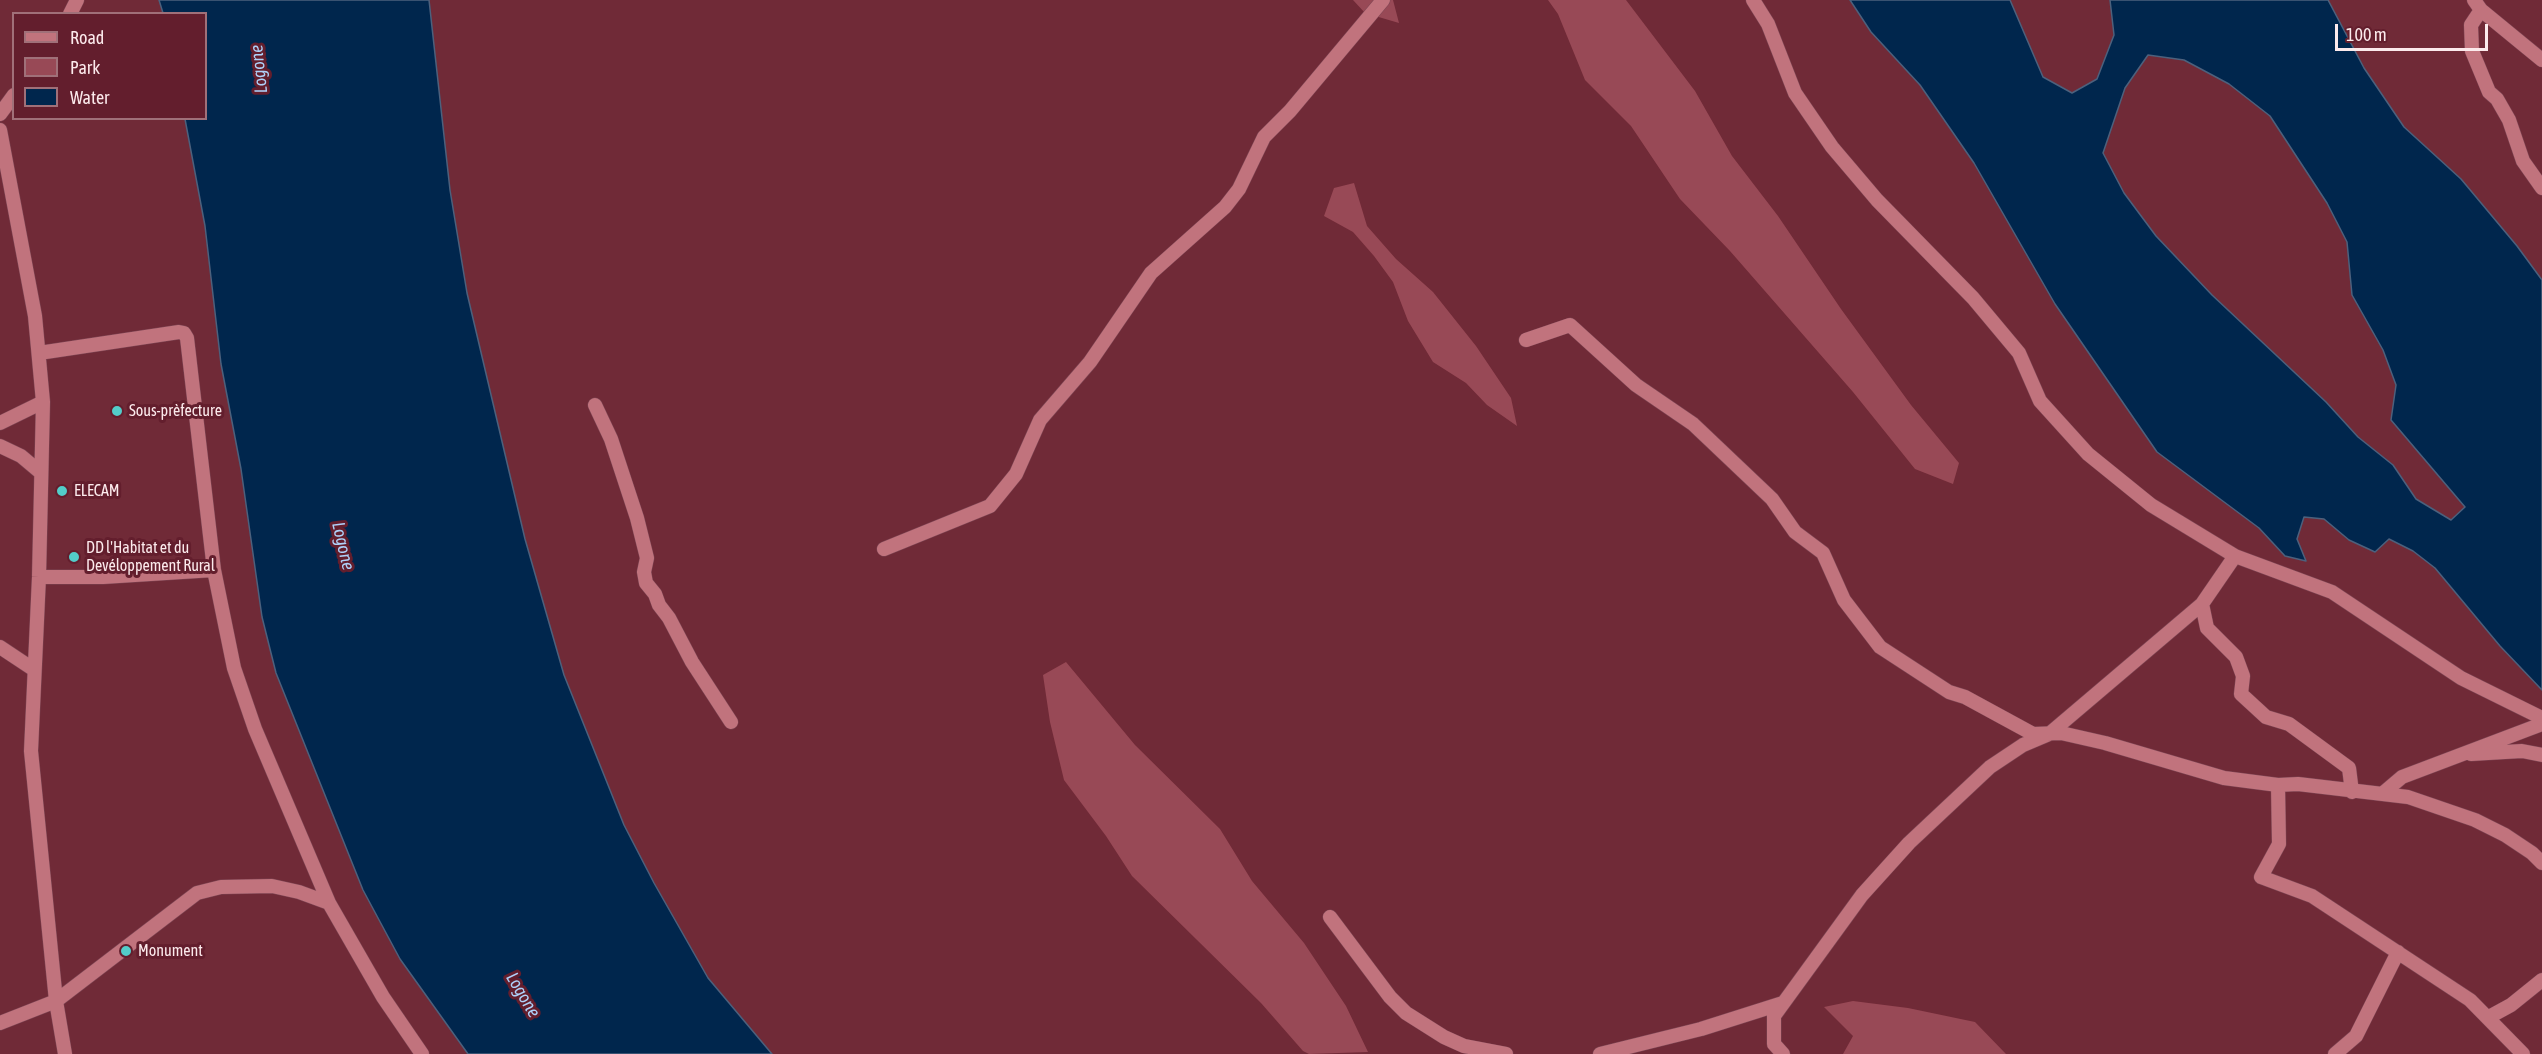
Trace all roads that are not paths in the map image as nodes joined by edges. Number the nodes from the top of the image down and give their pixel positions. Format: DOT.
graph roads {
  1 [pos="1383,0"];
  2 [pos="1753,0"];
  3 [pos="2478,5"];
  4 [pos="2542,60"];
  5 [pos="12,98"];
  6 [pos="0,114"];
  7 [pos="0,130"];
  8 [pos="4,169"];
  9 [pos="2542,188"];
  10 [pos="1526,340"];
  11 [pos="39,353"];
  12 [pos="43,402"];
  13 [pos="595,405"];
  14 [pos="0,423"];
  15 [pos="0,446"];
  16 [pos="40,472"];
  17 [pos="884,549"];
  18 [pos="2235,556"];
  19 [pos="213,570"];
  20 [pos="39,577"];
  21 [pos="2202,603"];
  22 [pos="0,647"];
  23 [pos="33,669"];
  24 [pos="2542,718"];
  25 [pos="731,722"];
  26 [pos="2542,724"];
  27 [pos="2049,734"];
  28 [pos="2463,754"];
  29 [pos="2542,755"];
  30 [pos="2278,785"];
  31 [pos="2352,792"];
  32 [pos="2382,794"];
  33 [pos="2542,863"];
  34 [pos="329,903"];
  35 [pos="1330,917"];
  36 [pos="2398,952"];
  37 [pos="2542,980"];
  38 [pos="56,1001"];
  39 [pos="1783,1002"];
  40 [pos="2489,1017"];
  41 [pos="0,1023"];
  42 [pos="65,1054"];
  43 [pos="422,1054"];
  44 [pos="1506,1054"];
  45 [pos="1600,1054"];
  46 [pos="1783,1054"];
  47 [pos="2336,1054"];
  48 [pos="2523,1054"];
  1 -- 17 [label="street"];
  2 -- 18 [label="street"];
  3 -- 4 [label="street"];
  3 -- 9 [label="street"];
  5 -- 6 [label="street"];
  7 -- 8 [label="street"];
  8 -- 11 [label="street"];
  10 -- 27 [label="street"];
  11 -- 12 [label="street"];
  11 -- 19 [label="street"];
  12 -- 14 [label="street"];
  12 -- 16 [label="street"];
  13 -- 25 [label="street"];
  15 -- 16 [label="street"];
  16 -- 20 [label="street"];
  18 -- 21 [label="street"];
  18 -- 24 [label="street"];
  19 -- 20 [label="street"];
  19 -- 34 [label="street"];
  20 -- 23 [label="street"];
  21 -- 27 [label="street"];
  21 -- 31 [label="street"];
  22 -- 23 [label="street"];
  23 -- 38 [label="street"];
  26 -- 28 [label="street"];
  27 -- 30 [label="street"];
  27 -- 39 [label="street"];
  28 -- 29 [label="street"];
  28 -- 32 [label="street"];
  30 -- 31 [label="street"];
  30 -- 36 [label="street"];
  31 -- 32 [label="street"];
  32 -- 33 [label="street"];
  34 -- 38 [label="street"];
  34 -- 43 [label="street"];
  35 -- 44 [label="street"];
  36 -- 40 [label="street"];
  36 -- 47 [label="street"];
  37 -- 40 [label="street"];
  38 -- 41 [label="street"];
  38 -- 42 [label="street"];
  39 -- 45 [label="street"];
  39 -- 46 [label="street"];
  40 -- 48 [label="street"];
}
